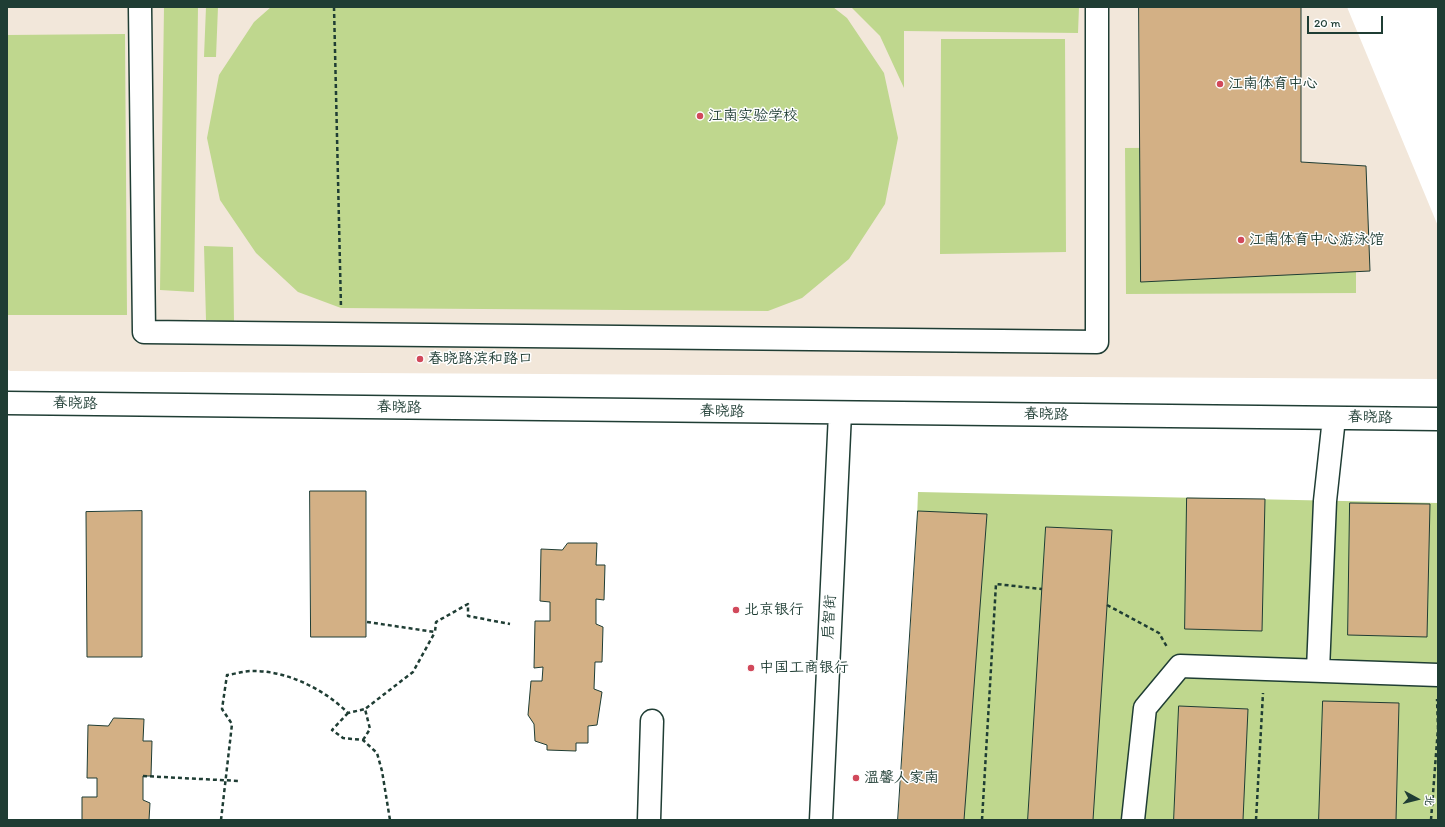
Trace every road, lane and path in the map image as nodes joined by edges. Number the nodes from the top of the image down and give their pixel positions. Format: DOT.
graph roads {
  1 [pos="140,7"];
  2 [pos="334,7"];
  3 [pos="1097,7"];
  4 [pos="341,308"];
  5 [pos="7,403"];
  6 [pos="840,414"];
  7 [pos="1334,418"];
  8 [pos="1438,419"];
  9 [pos="1042,589"];
  10 [pos="1107,605"];
  11 [pos="366,622"];
  12 [pos="510,624"];
  13 [pos="435,632"];
  14 [pos="1180,666"];
  15 [pos="1264,668"];
  16 [pos="1318,670"];
  17 [pos="1437,674"];
  18 [pos="365,709"];
  19 [pos="348,713"];
  20 [pos="652,721"];
  21 [pos="1438,728"];
  22 [pos="363,740"];
  23 [pos="143,776"];
  24 [pos="239,781"];
  25 [pos="221,820"];
  26 [pos="390,820"];
  27 [pos="649,820"];
  28 [pos="821,820"];
  29 [pos="982,820"];
  30 [pos="1133,820"];
  31 [pos="1256,820"];
  32 [pos="1431,820"];
  1 -- 3 [label="street"];
  2 -- 4 [label="path"];
  5 -- 6 [label="street, 春晓路"];
  6 -- 7 [label="street, 春晓路"];
  6 -- 28 [label="street, 启智街"];
  7 -- 8 [label="street, 春晓路"];
  7 -- 16 [label="street"];
  9 -- 29 [label="path"];
  10 -- 14 [label="path"];
  11 -- 13 [label="path"];
  12 -- 13 [label="path"];
  13 -- 18 [label="path"];
  14 -- 15 [label="street"];
  14 -- 30 [label="street"];
  15 -- 16 [label="street"];
  15 -- 31 [label="path"];
  16 -- 17 [label="street"];
  17 -- 21 [label="path"];
  18 -- 19 [label="path"];
  18 -- 22 [label="path"];
  19 -- 22 [label="path"];
  19 -- 25 [label="path"];
  20 -- 27 [label="street"];
  21 -- 32 [label="path"];
  22 -- 26 [label="path"];
  23 -- 24 [label="path"];
}
